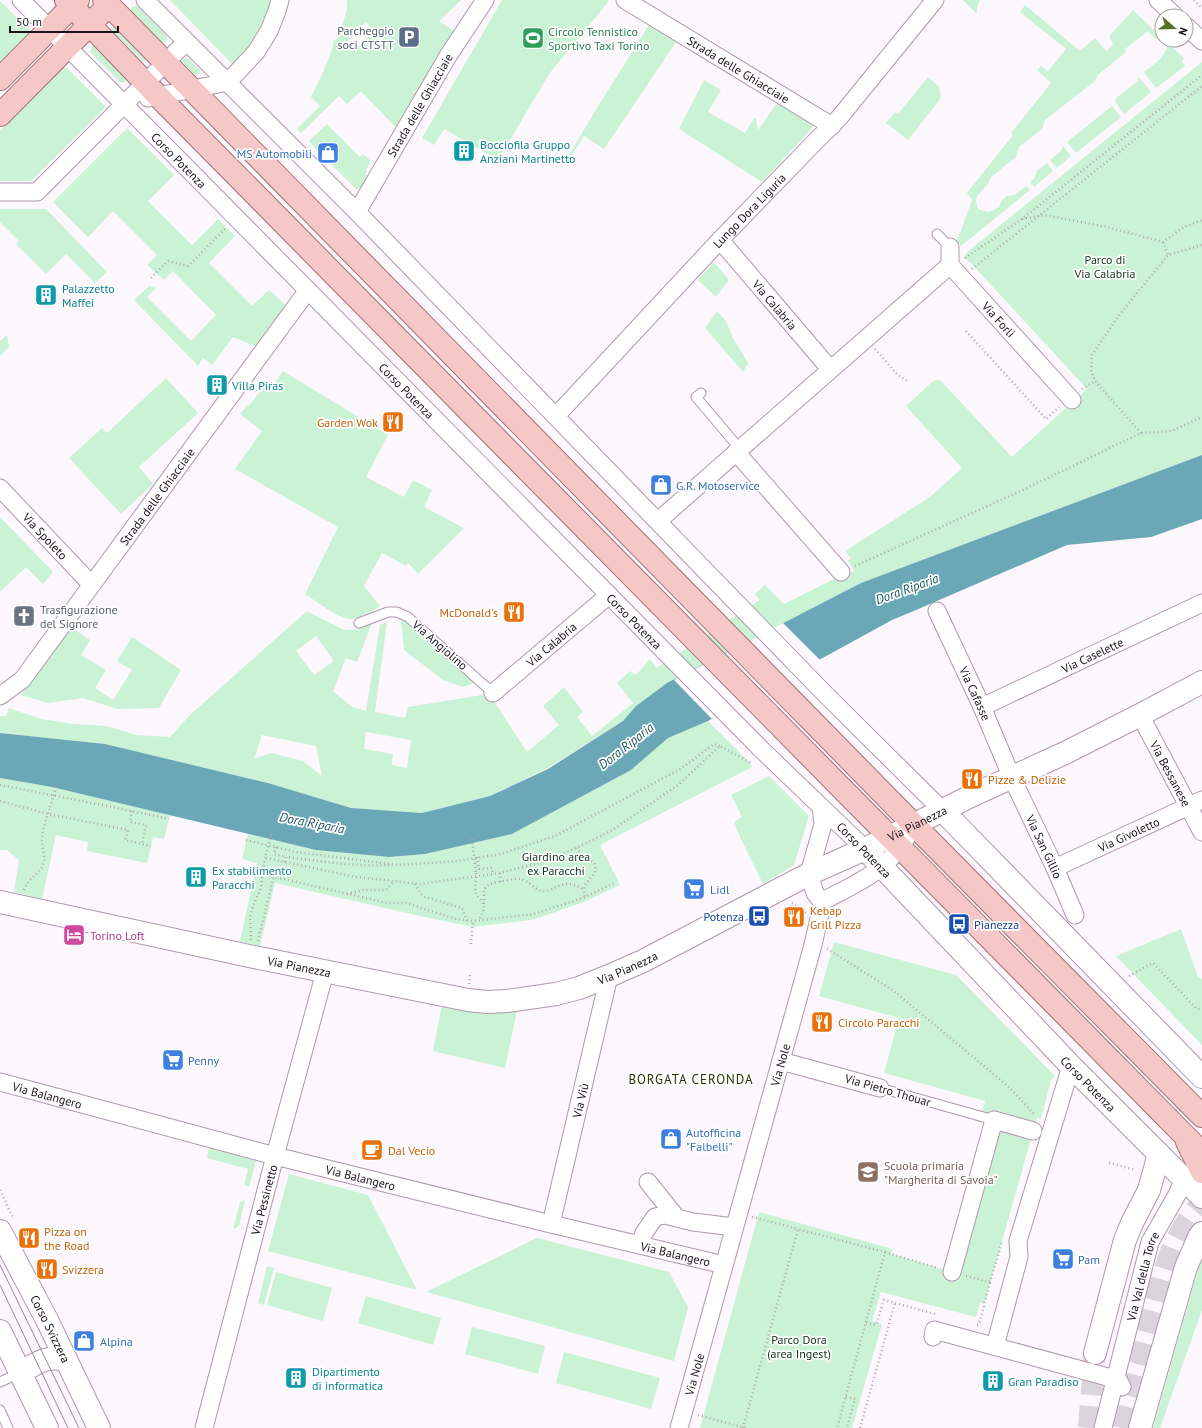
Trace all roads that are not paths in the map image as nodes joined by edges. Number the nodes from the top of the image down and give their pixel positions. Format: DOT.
graph roads {
  1 [pos="21,0"];
  2 [pos="145,0"];
  3 [pos="280,0"];
  4 [pos="485,0"];
  5 [pos="625,0"];
  6 [pos="935,0"];
  7 [pos="1158,0"];
  8 [pos="72,2"];
  9 [pos="108,2"];
  10 [pos="1166,8"];
  11 [pos="89,24"];
  12 [pos="50,28"];
  13 [pos="1194,34"];
  14 [pos="1202,41"];
  15 [pos="186,42"];
  16 [pos="68,46"];
  17 [pos="165,62"];
  18 [pos="0,79"];
  19 [pos="228,82"];
  20 [pos="152,89"];
  21 [pos="192,90"];
  22 [pos="124,104"];
  23 [pos="0,115"];
  24 [pos="832,126"];
  25 [pos="0,192"];
  26 [pos="357,212"];
  27 [pos="937,234"];
  28 [pos="720,240"];
  29 [pos="950,247"];
  30 [pos="950,265"];
  31 [pos="308,290"];
  32 [pos="830,369"];
  33 [pos="701,393"];
  34 [pos="1071,398"];
  35 [pos="556,416"];
  36 [pos="738,450"];
  37 [pos="0,488"];
  38 [pos="658,521"];
  39 [pos="841,572"];
  40 [pos="92,584"];
  41 [pos="609,595"];
  42 [pos="1202,603"];
  43 [pos="937,611"];
  44 [pos="359,623"];
  45 [pos="1202,682"];
  46 [pos="493,693"];
  47 [pos="0,696"];
  48 [pos="982,707"];
  49 [pos="1140,715"];
  50 [pos="1012,778"];
  51 [pos="973,795"];
  52 [pos="1195,803"];
  53 [pos="821,807"];
  54 [pos="943,811"];
  55 [pos="914,825"];
  56 [pos="1202,832"];
  57 [pos="895,842"];
  58 [pos="865,849"];
  59 [pos="980,849"];
  60 [pos="882,868"];
  61 [pos="1055,868"];
  62 [pos="809,874"];
  63 [pos="822,901"];
  64 [pos="0,902"];
  65 [pos="1075,915"];
  66 [pos="325,972"];
  67 [pos="609,976"];
  68 [pos="781,1061"];
  69 [pos="1071,1066"];
  70 [pos="1202,1077"];
  71 [pos="0,1082"];
  72 [pos="880,1088"];
  73 [pos="1202,1116"];
  74 [pos="994,1120"];
  75 [pos="1033,1131"];
  76 [pos="1183,1133"];
  77 [pos="1202,1153"];
  78 [pos="1159,1154"];
  79 [pos="275,1156"];
  80 [pos="1193,1175"];
  81 [pos="648,1182"];
  82 [pos="1202,1196"];
  83 [pos="676,1217"];
  84 [pos="551,1224"];
  85 [pos="734,1227"];
  86 [pos="0,1231"];
  87 [pos="1202,1233"];
  88 [pos="640,1245"];
  89 [pos="724,1265"];
  90 [pos="952,1272"];
  91 [pos="0,1331"];
  92 [pos="933,1337"];
  93 [pos="995,1346"];
  94 [pos="1095,1353"];
  95 [pos="66,1360"];
  96 [pos="20,1373"];
  97 [pos="1115,1379"];
  98 [pos="0,1382"];
  99 [pos="0,1410"];
  100 [pos="8,1428"];
  101 [pos="47,1428"];
  102 [pos="99,1428"];
  103 [pos="204,1428"];
  104 [pos="679,1428"];
  105 [pos="1103,1428"];
  106 [pos="1114,1428"];
  107 [pos="1140,1428"];
  1 -- 12 [label="street, Corso Potenza"];
  2 -- 15 [label="street"];
  3 -- 19 [label="street"];
  4 -- 26 [label="street, Strada delle Ghiacciaie"];
  5 -- 24 [label="street, Strada delle Ghiacciaie"];
  6 -- 24 [label="street, Lungo Dora Liguria"];
  7 -- 10 [label="street"];
  8 -- 11 [label="main road"];
  8 -- 12 [label="main road"];
  9 -- 11 [label="main road"];
  9 -- 17 [label="main road"];
  11 -- 16 [label="main road"];
  11 -- 20 [label="main road"];
  12 -- 16 [label="street, Corso Potenza"];
  12 -- 18 [label="main road"];
  13 -- 14 [label="street"];
  15 -- 17 [label="street"];
  15 -- 19 [label="street"];
  16 -- 22 [label="street, Corso Potenza"];
  16 -- 23 [label="main road"];
  17 -- 20 [label="street"];
  17 -- 21 [label="main road"];
  19 -- 21 [label="street"];
  19 -- 26 [label="street"];
  20 -- 21 [label="street"];
  20 -- 22 [label="street"];
  20 -- 57 [label="main road"];
  21 -- 55 [label="main road"];
  22 -- 25 [label="street"];
  22 -- 31 [label="street, Corso Potenza"];
  24 -- 28 [label="street, Lungo Dora Liguria"];
  26 -- 35 [label="street"];
  27 -- 29 [label="lane"];
  28 -- 32 [label="street, Via Calabria"];
  28 -- 35 [label="street, Lungo Dora Liguria"];
  29 -- 30 [label="street"];
  30 -- 32 [label="street"];
  30 -- 34 [label="street, Via Forlì"];
  31 -- 40 [label="street, Strada delle Ghiacciaie"];
  31 -- 41 [label="street, Corso Potenza"];
  32 -- 36 [label="street"];
  33 -- 36 [label="lane"];
  35 -- 38 [label="street"];
  36 -- 38 [label="street"];
  36 -- 39 [label="street"];
  37 -- 40 [label="street, Via Spoleto"];
  38 -- 54 [label="street"];
  40 -- 47 [label="street, Strada delle Ghiacciaie"];
  41 -- 46 [label="street, Via Calabria"];
  41 -- 53 [label="street, Corso Potenza"];
  42 -- 48 [label="street, Via Caselette"];
  43 -- 48 [label="street, Via Cafasse"];
  44 -- 46 [label="lane, Via Angiolino"];
  45 -- 49 [label="street, Via Pianezza"];
  48 -- 50 [label="street, Via Cafasse"];
  49 -- 50 [label="street, Via Pianezza"];
  49 -- 52 [label="street, Via Bessanese"];
  50 -- 51 [label="street, Via Pianezza"];
  50 -- 61 [label="street, Via San Gillio"];
  51 -- 54 [label="street, Via Pianezza"];
  51 -- 59 [label="street"];
  52 -- 56 [label="street, Via Bessanese"];
  52 -- 61 [label="street, Via Givoletto"];
  53 -- 58 [label="street, Corso Potenza"];
  53 -- 62 [label="street"];
  54 -- 55 [label="street, Via Pianezza"];
  54 -- 59 [label="street"];
  55 -- 57 [label="street, Via Pianezza"];
  55 -- 73 [label="main road"];
  57 -- 58 [label="street, Via Pianezza"];
  57 -- 60 [label="street"];
  57 -- 76 [label="main road"];
  58 -- 60 [label="street, Corso Potenza"];
  58 -- 62 [label="street, Via Pianezza"];
  59 -- 70 [label="street"];
  60 -- 63 [label="street"];
  60 -- 69 [label="street, Corso Potenza"];
  61 -- 65 [label="street, Via San Gillio"];
  62 -- 63 [label="street"];
  62 -- 67 [label="street, Via Pianezza"];
  63 -- 68 [label="street, Via Nole"];
  64 -- 66 [label="street, Via Pianezza"];
  66 -- 67 [label="street, Via Pianezza"];
  66 -- 79 [label="street, Via Pessinetto"];
  67 -- 84 [label="street, Via Viù"];
  68 -- 72 [label="street, Via Pietro Thouar"];
  68 -- 85 [label="street, Via Nole"];
  69 -- 78 [label="street, Corso Potenza"];
  69 -- 93 [label="street"];
  71 -- 79 [label="street, Via Balangero"];
  72 -- 74 [label="lane, Via Pietro Thouar"];
  74 -- 75 [label="street"];
  74 -- 90 [label="street"];
  76 -- 77 [label="main road"];
  76 -- 80 [label="main road"];
  78 -- 80 [label="street, Corso Potenza"];
  78 -- 94 [label="street"];
  79 -- 84 [label="street, Via Balangero"];
  79 -- 103 [label="street, Via Pessinetto"];
  80 -- 82 [label="street, Corso Potenza"];
  80 -- 97 [label="street, Via Val della Torre"];
  81 -- 83 [label="street"];
  83 -- 85 [label="street"];
  83 -- 88 [label="street"];
  84 -- 88 [label="street, Via Balangero"];
  85 -- 89 [label="street, Via Nole"];
  86 -- 95 [label="street, Corso Svizzera"];
  87 -- 107 [label="street"];
  88 -- 89 [label="street, Via Balangero"];
  89 -- 104 [label="street, Via Nole"];
  91 -- 96 [label="street"];
  92 -- 93 [label="street"];
  93 -- 97 [label="street"];
  95 -- 96 [label="street"];
  95 -- 102 [label="street, Corso Svizzera"];
  96 -- 98 [label="lane"];
  96 -- 101 [label="street"];
  97 -- 105 [label="street, Via Val della Torre"];
  97 -- 106 [label="street"];
  99 -- 100 [label="lane"];
}
